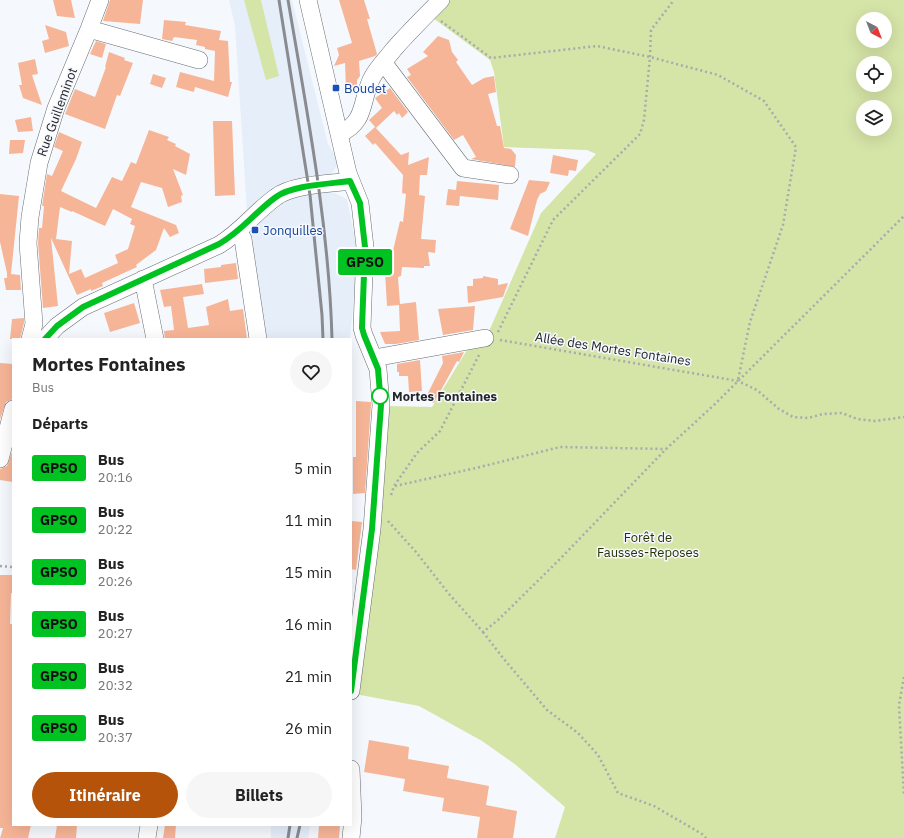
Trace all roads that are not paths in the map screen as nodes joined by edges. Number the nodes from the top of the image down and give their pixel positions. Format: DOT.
graph roads {
  1 [pos="100,0"];
  2 [pos="308,0"];
  3 [pos="441,0"];
  4 [pos="89,30"];
  5 [pos="199,60"];
  6 [pos="383,62"];
  7 [pos="339,134"];
  8 [pos="510,175"];
  9 [pos="350,181"];
  10 [pos="238,232"];
  11 [pos="143,279"];
  12 [pos="32,332"];
  13 [pos="47,337"];
  14 [pos="155,338"];
  15 [pos="258,338"];
  16 [pos="487,342"];
  17 [pos="374,358"];
  18 [pos="12,413"];
  19 [pos="0,459"];
  20 [pos="357,601"];
  21 [pos="352,675"];
  22 [pos="352,793"];
  23 [pos="149,826"];
  24 [pos="147,838"];
  25 [pos="351,838"];
  1 -- 4 [label="street, Rue Guilleminot"];
  2 -- 7 [label="street"];
  3 -- 6 [label="street"];
  4 -- 5 [label="street"];
  4 -- 12 [label="street, Rue Guilleminot"];
  6 -- 7 [label="street"];
  6 -- 8 [label="street"];
  7 -- 9 [label="street"];
  9 -- 10 [label="street"];
  9 -- 17 [label="street"];
  10 -- 11 [label="street"];
  10 -- 15 [label="street"];
  11 -- 13 [label="street"];
  11 -- 14 [label="street"];
  12 -- 13 [label="street, Rue Guilleminot"];
  16 -- 17 [label="street"];
  17 -- 20 [label="street"];
  18 -- 19 [label="street"];
  20 -- 21 [label="street"];
  22 -- 25 [label="street"];
  23 -- 24 [label="street"];
}
